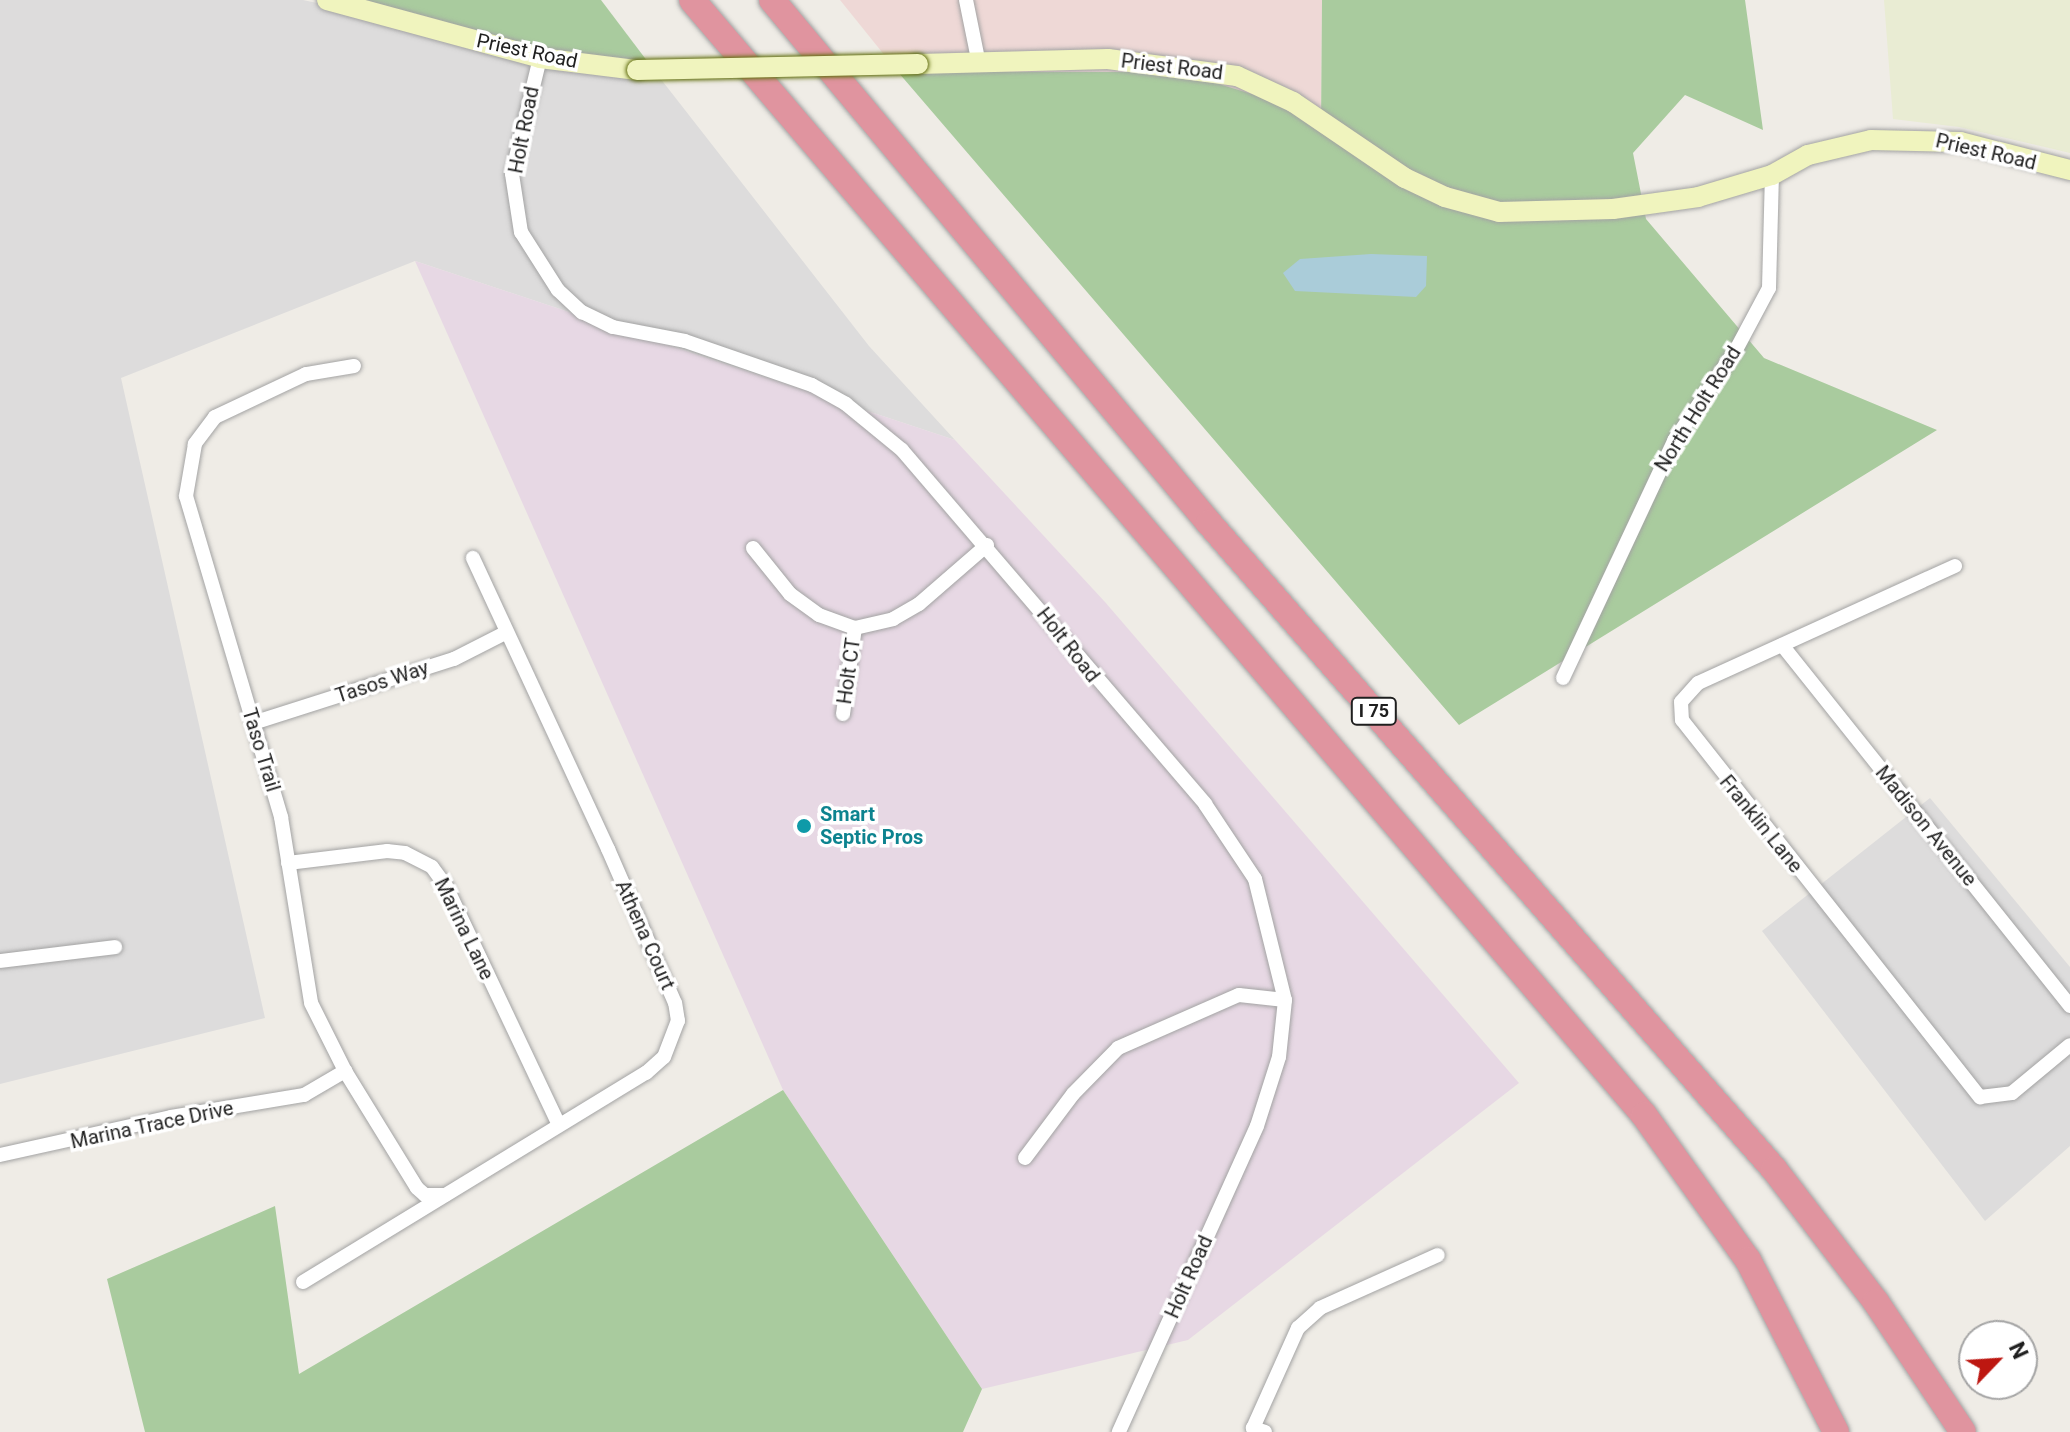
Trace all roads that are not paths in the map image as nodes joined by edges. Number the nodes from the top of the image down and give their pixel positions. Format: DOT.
graph roads {
  1 [pos="327,0"];
  2 [pos="692,0"];
  3 [pos="772,0"];
  4 [pos="966,0"];
  5 [pos="540,58"];
  6 [pos="978,59"];
  7 [pos="2070,170"];
  8 [pos="1772,175"];
  9 [pos="354,366"];
  10 [pos="987,545"];
  11 [pos="753,548"];
  12 [pos="473,558"];
  13 [pos="1955,566"];
  14 [pos="855,628"];
  15 [pos="507,632"];
  16 [pos="1782,645"];
  17 [pos="1563,678"];
  18 [pos="843,714"];
  19 [pos="253,723"];
  20 [pos="288,863"];
  21 [pos="115,947"];
  22 [pos="0,961"];
  23 [pos="1285,1000"];
  24 [pos="2070,1006"];
  25 [pos="2070,1045"];
  26 [pos="345,1071"];
  27 [pos="559,1125"];
  28 [pos="0,1155"];
  29 [pos="1025,1158"];
  30 [pos="445,1195"];
  31 [pos="1438,1255"];
  32 [pos="303,1282"];
  33 [pos="1119,1432"];
  34 [pos="1265,1432"];
  35 [pos="1836,1432"];
  36 [pos="1963,1432"];
  1 -- 5 [label="street, Priest Road"];
  2 -- 35 [label="highway, I 75"];
  3 -- 36 [label="highway, I 75"];
  4 -- 6 [label="street"];
  5 -- 6 [label="street, Priest Road, bridge"];
  5 -- 10 [label="street, Holt Road"];
  6 -- 8 [label="street, Priest Road"];
  7 -- 8 [label="street, Priest Road"];
  8 -- 17 [label="street, North Holt Road"];
  9 -- 19 [label="street, Taso Trail"];
  10 -- 14 [label="street"];
  10 -- 23 [label="street, Holt Road"];
  11 -- 14 [label="street"];
  12 -- 15 [label="street, Athena Court"];
  13 -- 16 [label="street, Franklin Lane"];
  14 -- 18 [label="street, Holt CT"];
  15 -- 19 [label="street, Tasos Way"];
  15 -- 27 [label="street, Athena Court"];
  16 -- 24 [label="street, Madison Avenue"];
  16 -- 25 [label="street, Franklin Lane"];
  19 -- 20 [label="street, Taso Trail"];
  20 -- 26 [label="street, Taso Trail"];
  20 -- 27 [label="street, Marina Lane"];
  21 -- 22 [label="street"];
  23 -- 29 [label="street"];
  23 -- 33 [label="street, Holt Road"];
  26 -- 28 [label="street, Marina Trace Drive"];
  26 -- 30 [label="street, Taso Trail"];
  27 -- 30 [label="street, Athena Court"];
  30 -- 32 [label="street, Athena Court"];
  31 -- 34 [label="street"];
}
